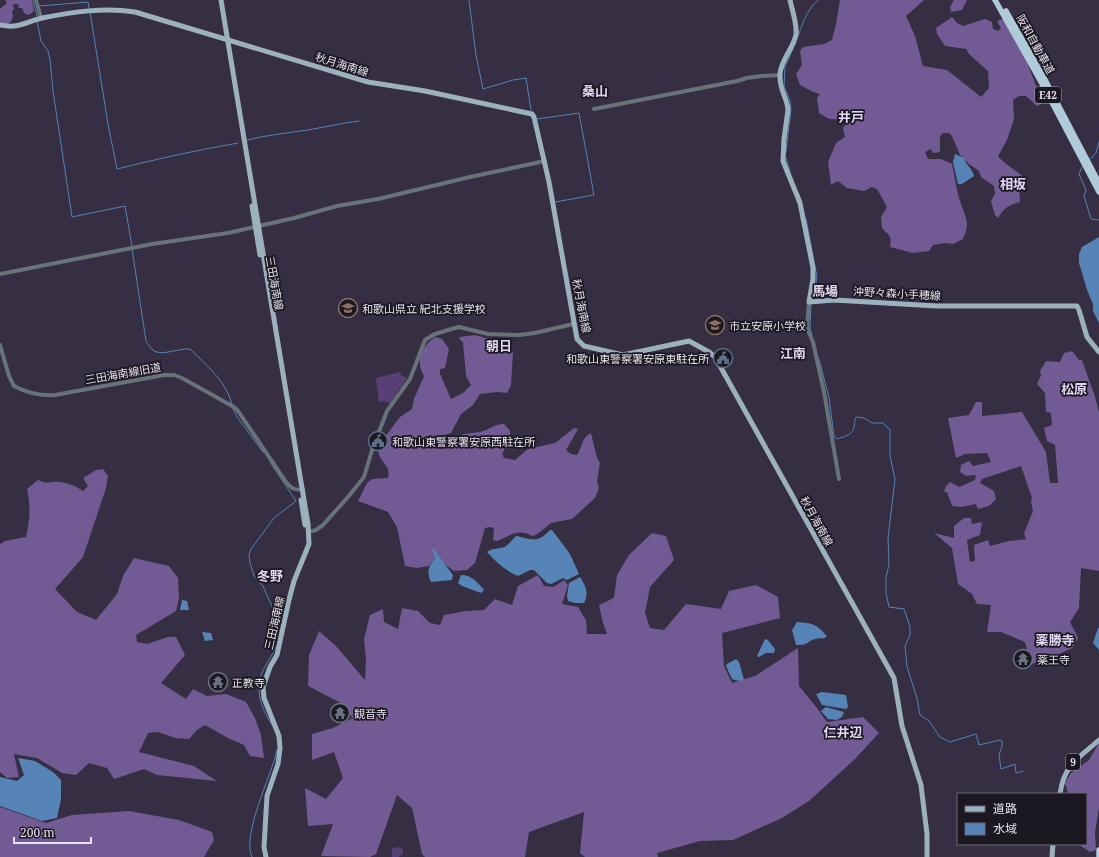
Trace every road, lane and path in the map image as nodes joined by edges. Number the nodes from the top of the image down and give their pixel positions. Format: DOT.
graph roads {
  1 [pos="36,0"];
  2 [pos="217,0"];
  3 [pos="221,0"];
  4 [pos="790,0"];
  5 [pos="995,0"];
  6 [pos="1000,0"];
  7 [pos="38,19"];
  8 [pos="0,25"];
  9 [pos="225,38"];
  10 [pos="780,75"];
  11 [pos="594,109"];
  12 [pos="545,161"];
  13 [pos="1099,183"];
  14 [pos="1099,192"];
  15 [pos="257,226"];
  16 [pos="0,274"];
  17 [pos="809,302"];
  18 [pos="573,324"];
  19 [pos="0,345"];
  20 [pos="1099,352"];
  21 [pos="839,479"];
  22 [pos="301,490"];
  23 [pos="308,532"];
  24 [pos="1099,740"];
  25 [pos="1060,793"];
  26 [pos="1053,845"];
  27 [pos="1099,851"];
  28 [pos="266,857"];
  29 [pos="927,857"];
  30 [pos="1052,857"];
  31 [pos="1099,857"];
  1 -- 7 [label="street"];
  2 -- 9 [label="main road"];
  3 -- 9 [label="main road"];
  4 -- 10 [label="main road"];
  5 -- 14 [label="highway, 阪和自動車道 / E42"];
  6 -- 13 [label="highway, 阪和自動車道 / E42"];
  7 -- 8 [label="main road, 秋月海南線"];
  7 -- 9 [label="main road, 秋月海南線"];
  9 -- 12 [label="main road, 秋月海南線"];
  9 -- 15 [label="main road, 三田海南線"];
  10 -- 11 [label="street"];
  10 -- 17 [label="main road"];
  12 -- 15 [label="street"];
  12 -- 18 [label="main road, 秋月海南線"];
  15 -- 16 [label="street"];
  15 -- 22 [label="main road, 三田海南線"];
  17 -- 20 [label="main road, 沖野々森小手穂線"];
  17 -- 21 [label="street"];
  18 -- 23 [label="street"];
  18 -- 29 [label="main road, 秋月海南線"];
  19 -- 22 [label="street, 三田海南線旧道"];
  22 -- 23 [label="main road, 三田海南線"];
  23 -- 28 [label="main road, 三田海南線"];
  24 -- 25 [label="main road, 9"];
  26 -- 30 [label="main road"];
  27 -- 31 [label="highway"];
}
